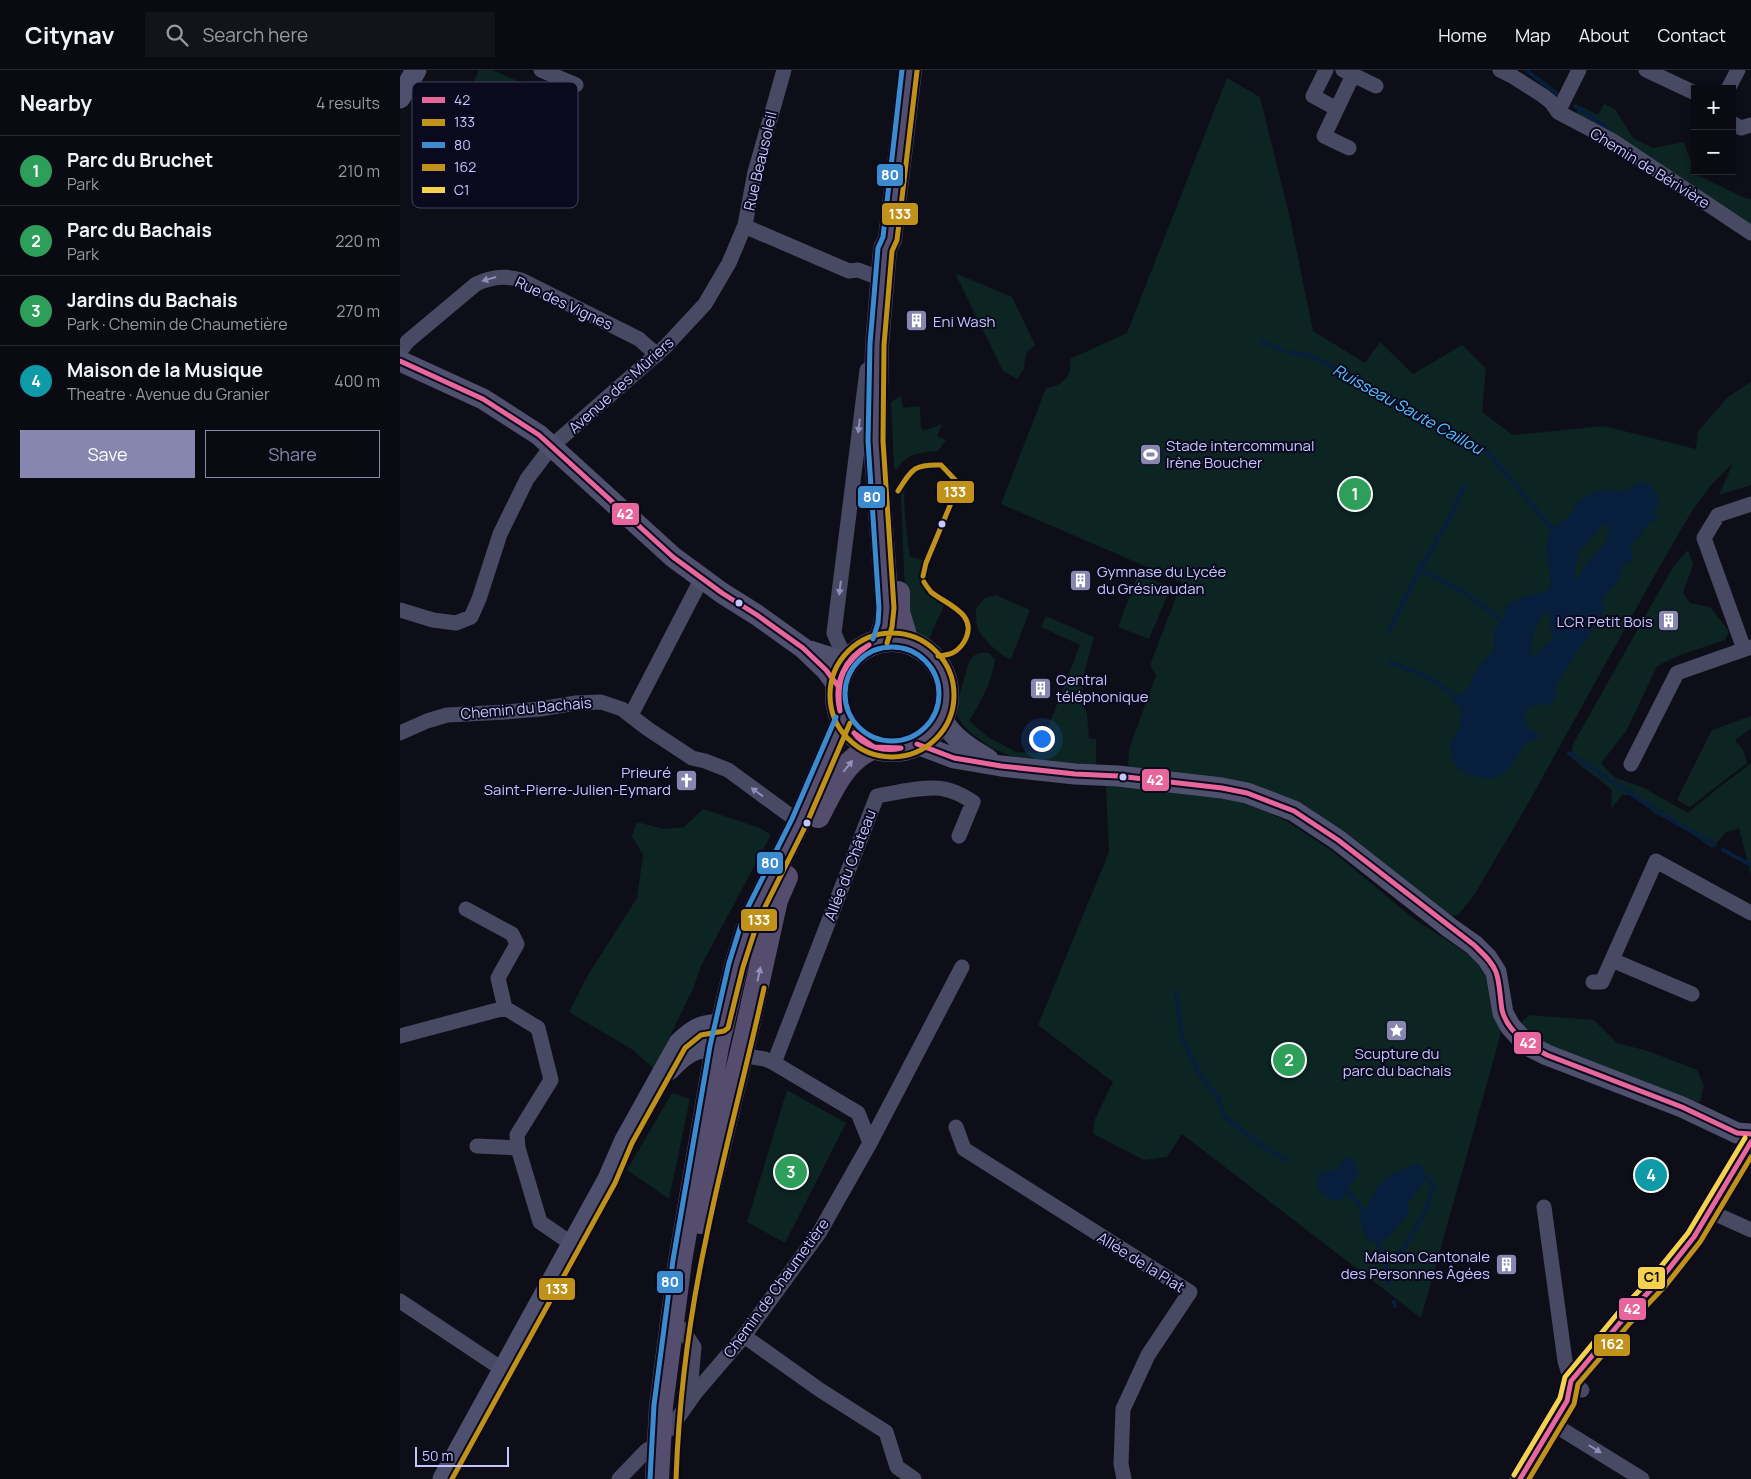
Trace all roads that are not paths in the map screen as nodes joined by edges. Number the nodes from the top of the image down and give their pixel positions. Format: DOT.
graph roads {
  1 [pos="416,70"];
  2 [pos="541,70"];
  3 [pos="784,70"];
  4 [pos="910,70"];
  5 [pos="1326,70"];
  6 [pos="1500,70"];
  7 [pos="1580,70"];
  8 [pos="1646,70"];
  9 [pos="1738,70"];
  10 [pos="1348,72"];
  11 [pos="569,82"];
  12 [pos="1730,85"];
  13 [pos="1376,86"];
  14 [pos="1691,91"];
  15 [pos="400,98"];
  16 [pos="1337,108"];
  17 [pos="1558,112"];
  18 [pos="1736,125"];
  19 [pos="1751,125"];
  20 [pos="1349,148"];
  21 [pos="745,225"];
  22 [pos="1751,233"];
  23 [pos="890,239"];
  24 [pos="882,279"];
  25 [pos="877,346"];
  26 [pos="400,351"];
  27 [pos="657,355"];
  28 [pos="400,362"];
  29 [pos="552,446"];
  30 [pos="1751,504"];
  31 [pos="702,578"];
  32 [pos="400,610"];
  33 [pos="834,633"];
  34 [pos="880,641"];
  35 [pos="907,642"];
  36 [pos="803,648"];
  37 [pos="1748,648"];
  38 [pos="850,660"];
  39 [pos="838,686"];
  40 [pos="631,715"];
  41 [pos="942,719"];
  42 [pos="843,720"];
  43 [pos="400,733"];
  44 [pos="917,744"];
  45 [pos="874,747"];
  46 [pos="1631,764"];
  47 [pos="1001,766"];
  48 [pos="799,822"];
  49 [pos="959,836"];
  50 [pos="466,909"];
  51 [pos="1751,912"];
  52 [pos="1612,960"];
  53 [pos="962,968"];
  54 [pos="1593,982"];
  55 [pos="1692,994"];
  56 [pos="505,1008"];
  57 [pos="722,1024"];
  58 [pos="400,1036"];
  59 [pos="717,1047"];
  60 [pos="743,1047"];
  61 [pos="769,1061"];
  62 [pos="660,1079"];
  63 [pos="956,1127"];
  64 [pos="1751,1133"];
  65 [pos="1751,1142"];
  66 [pos="870,1143"];
  67 [pos="477,1146"];
  68 [pos="518,1148"];
  69 [pos="1751,1165"];
  70 [pos="1544,1207"];
  71 [pos="1716,1214"];
  72 [pos="1751,1230"];
  73 [pos="572,1244"];
  74 [pos="400,1301"];
  75 [pos="682,1329"];
  76 [pos="744,1336"];
  77 [pos="502,1369"];
  78 [pos="1573,1391"];
  79 [pos="689,1402"];
  80 [pos="1553,1424"];
  81 [pos="664,1437"];
  82 [pos="443,1479"];
  83 [pos="619,1479"];
  84 [pos="657,1479"];
  85 [pos="668,1479"];
  86 [pos="914,1479"];
  87 [pos="1124,1479"];
  88 [pos="1520,1479"];
  89 [pos="1642,1479"];
  1 -- 15 [label="street"];
  2 -- 11 [label="street"];
  3 -- 21 [label="street, Rue Beausoleil"];
  4 -- 23 [label="main road"];
  5 -- 16 [label="street"];
  6 -- 17 [label="street, Chemin de Bérivière"];
  7 -- 17 [label="street"];
  8 -- 14 [label="street"];
  9 -- 12 [label="street"];
  10 -- 13 [label="street"];
  10 -- 16 [label="street"];
  16 -- 20 [label="street"];
  17 -- 22 [label="street, Chemin de Bérivière"];
  18 -- 19 [label="street"];
  21 -- 24 [label="street, Rue Beausoleil"];
  21 -- 27 [label="street, Avenue des Mûriers"];
  23 -- 24 [label="main road"];
  23 -- 35 [label="main road"];
  24 -- 25 [label="main road"];
  25 -- 33 [label="street, one-way"];
  25 -- 34 [label="main road"];
  27 -- 26 [label="street, Rue des Vignes, one-way"];
  27 -- 29 [label="street, Avenue des Mûriers"];
  28 -- 29 [label="street"];
  29 -- 31 [label="street"];
  29 -- 32 [label="street, Avenue des Mûriers"];
  30 -- 37 [label="street"];
  31 -- 36 [label="street"];
  31 -- 40 [label="street"];
  33 -- 36 [label="street"];
  33 -- 38 [label="street"];
  34 -- 35 [label="main road"];
  34 -- 38 [label="main road"];
  35 -- 41 [label="main road"];
  36 -- 38 [label="street"];
  36 -- 39 [label="street"];
  37 -- 46 [label="street"];
  38 -- 39 [label="main road"];
  39 -- 42 [label="main road"];
  40 -- 43 [label="street, Chemin du Bachais"];
  48 -- 40 [label="street, Chemin du Bachais, one-way"];
  41 -- 44 [label="main road"];
  41 -- 47 [label="street"];
  42 -- 45 [label="main road"];
  42 -- 48 [label="main road"];
  44 -- 45 [label="main road"];
  44 -- 47 [label="street"];
  60 -- 45 [label="main road, one-way"];
  47 -- 64 [label="street"];
  48 -- 57 [label="main road"];
  49 -- 61 [label="street, Allée du Château"];
  50 -- 56 [label="street"];
  51 -- 52 [label="street"];
  52 -- 54 [label="street"];
  52 -- 55 [label="street"];
  53 -- 66 [label="street, Chemin de Chaumetière"];
  56 -- 58 [label="street"];
  56 -- 68 [label="street"];
  57 -- 59 [label="main road"];
  57 -- 60 [label="main road"];
  57 -- 62 [label="street"];
  59 -- 60 [label="main road"];
  59 -- 62 [label="street"];
  59 -- 81 [label="main road"];
  60 -- 61 [label="street"];
  60 -- 75 [label="main road"];
  61 -- 66 [label="street"];
  62 -- 73 [label="street"];
  63 -- 87 [label="street, Allée de la Piat"];
  65 -- 71 [label="street"];
  66 -- 76 [label="street, Chemin de Chaumetière"];
  67 -- 68 [label="street"];
  68 -- 73 [label="street"];
  69 -- 71 [label="street"];
  70 -- 78 [label="street"];
  71 -- 72 [label="street"];
  71 -- 78 [label="street"];
  73 -- 77 [label="street"];
  74 -- 77 [label="street"];
  75 -- 79 [label="street, Chemin de Chaumetière"];
  75 -- 81 [label="main road"];
  76 -- 79 [label="street, Chemin de Chaumetière"];
  76 -- 86 [label="street"];
  77 -- 82 [label="street"];
  78 -- 80 [label="street"];
  79 -- 81 [label="street, Chemin de Chaumetière"];
  80 -- 88 [label="street"];
  80 -- 89 [label="street, one-way"];
  81 -- 83 [label="street, Chemin de Chaumetière"];
  81 -- 84 [label="main road"];
  81 -- 85 [label="main road"];
}
